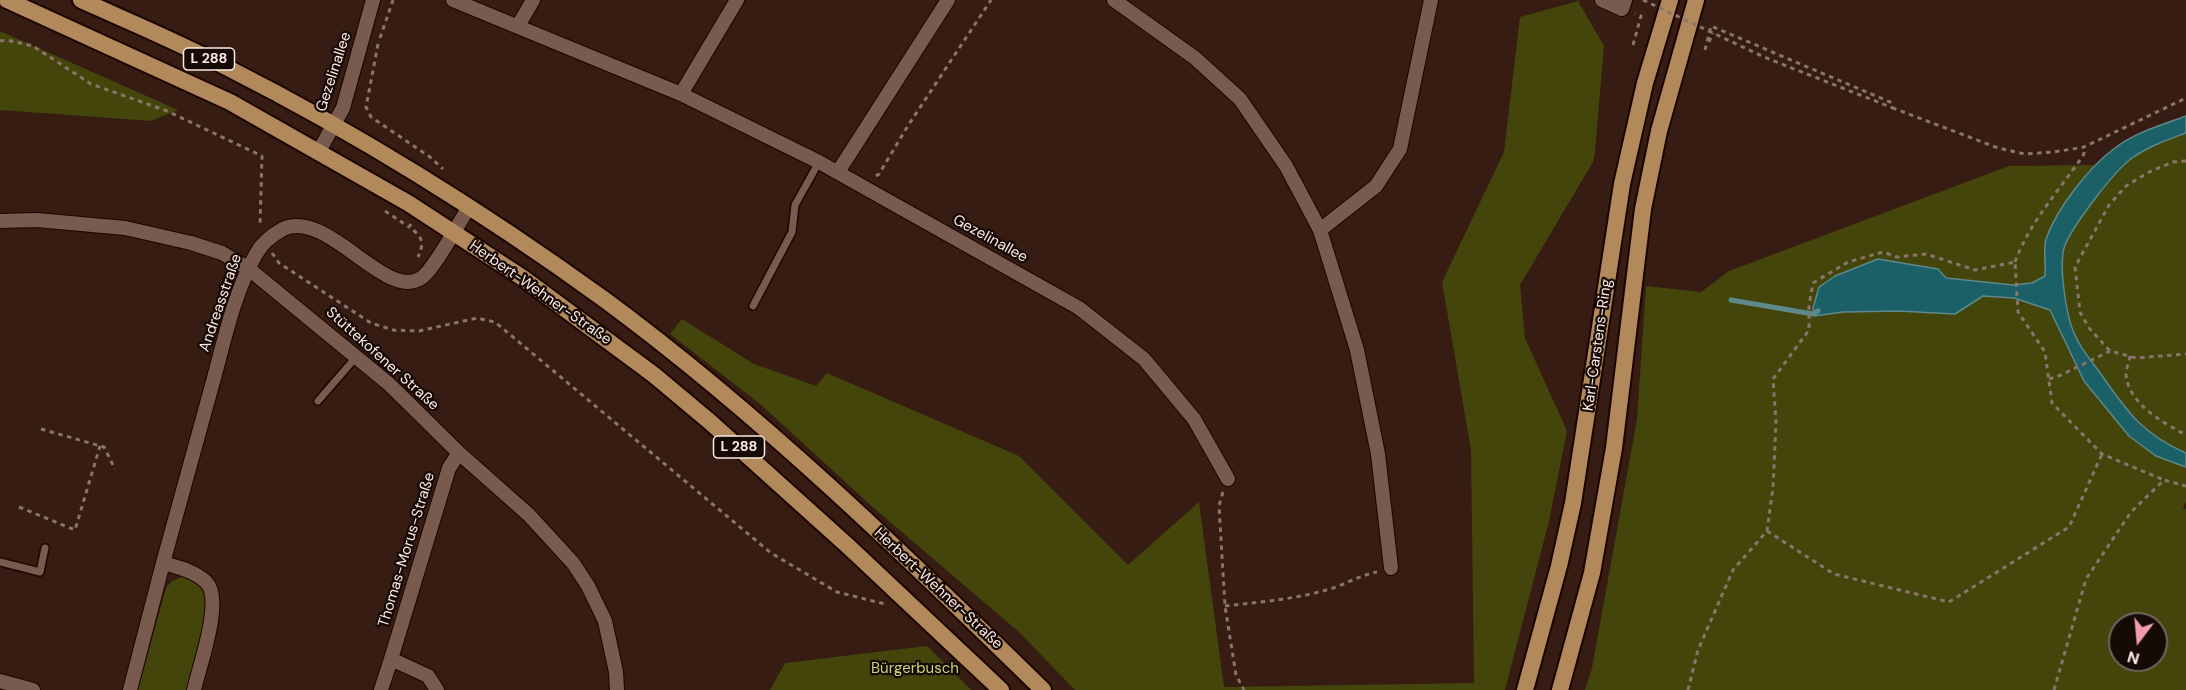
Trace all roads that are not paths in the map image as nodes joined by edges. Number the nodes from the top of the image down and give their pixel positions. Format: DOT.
graph roads {
  1 [pos="7,0"];
  2 [pos="81,0"];
  3 [pos="373,0"];
  4 [pos="453,0"];
  5 [pos="533,0"];
  6 [pos="737,0"];
  7 [pos="948,0"];
  8 [pos="1114,0"];
  9 [pos="1431,0"];
  10 [pos="1602,0"];
  11 [pos="1670,0"];
  12 [pos="1696,0"];
  13 [pos="1624,4"];
  14 [pos="518,26"];
  15 [pos="681,94"];
  16 [pos="334,125"];
  17 [pos="320,151"];
  18 [pos="819,162"];
  19 [pos="838,172"];
  20 [pos="469,207"];
  21 [pos="0,221"];
  22 [pos="1320,230"];
  23 [pos="453,232"];
  24 [pos="249,269"];
  25 [pos="753,306"];
  26 [pos="357,356"];
  27 [pos="318,401"];
  28 [pos="459,453"];
  29 [pos="1228,479"];
  30 [pos="45,548"];
  31 [pos="0,562"];
  32 [pos="164,563"];
  33 [pos="1390,568"];
  34 [pos="391,658"];
  35 [pos="0,681"];
  36 [pos="33,690"];
  37 [pos="129,690"];
  38 [pos="194,690"];
  39 [pos="381,690"];
  40 [pos="437,690"];
  41 [pos="617,690"];
  42 [pos="1001,690"];
  43 [pos="1043,690"];
  44 [pos="1525,690"];
  45 [pos="1560,690"];
  1 -- 17 [label="main road, Herbert-Wehner-Straße / L 288"];
  2 -- 16 [label="main road, Herbert-Wehner-Straße / L 288"];
  3 -- 16 [label="street, Gezelinallee"];
  4 -- 14 [label="street, Gezelinallee"];
  5 -- 14 [label="street"];
  6 -- 15 [label="street"];
  7 -- 19 [label="street"];
  8 -- 22 [label="street"];
  9 -- 22 [label="street"];
  10 -- 13 [label="street"];
  11 -- 44 [label="main road, Karl-Carstens-Ring"];
  12 -- 45 [label="main road, Karl-Carstens-Ring"];
  14 -- 15 [label="street, Gezelinallee"];
  15 -- 18 [label="street, Gezelinallee"];
  16 -- 17 [label="street, Gezelinallee"];
  16 -- 20 [label="main road, Herbert-Wehner-Straße / L 288"];
  17 -- 23 [label="main road, Herbert-Wehner-Straße / L 288"];
  18 -- 19 [label="street, Gezelinallee"];
  18 -- 25 [label="lane"];
  19 -- 29 [label="street, Gezelinallee"];
  20 -- 23 [label="street, Andreasstraße"];
  20 -- 43 [label="main road, Herbert-Wehner-Straße / L 288"];
  21 -- 24 [label="street, Stüttekofener Straße"];
  22 -- 33 [label="street"];
  23 -- 24 [label="street, Andreasstraße"];
  23 -- 42 [label="main road, Herbert-Wehner-Straße / L 288"];
  24 -- 26 [label="street, Stüttekofener Straße"];
  24 -- 32 [label="street, Andreasstraße"];
  26 -- 27 [label="lane"];
  26 -- 28 [label="street, Stüttekofener Straße"];
  28 -- 34 [label="street, Thomas-Morus-Straße"];
  28 -- 41 [label="street, Stüttekofener Straße"];
  30 -- 31 [label="lane"];
  32 -- 37 [label="street, Andreasstraße"];
  32 -- 38 [label="street"];
  34 -- 39 [label="street, Thomas-Morus-Straße"];
  34 -- 40 [label="street"];
  35 -- 36 [label="street"];
}
